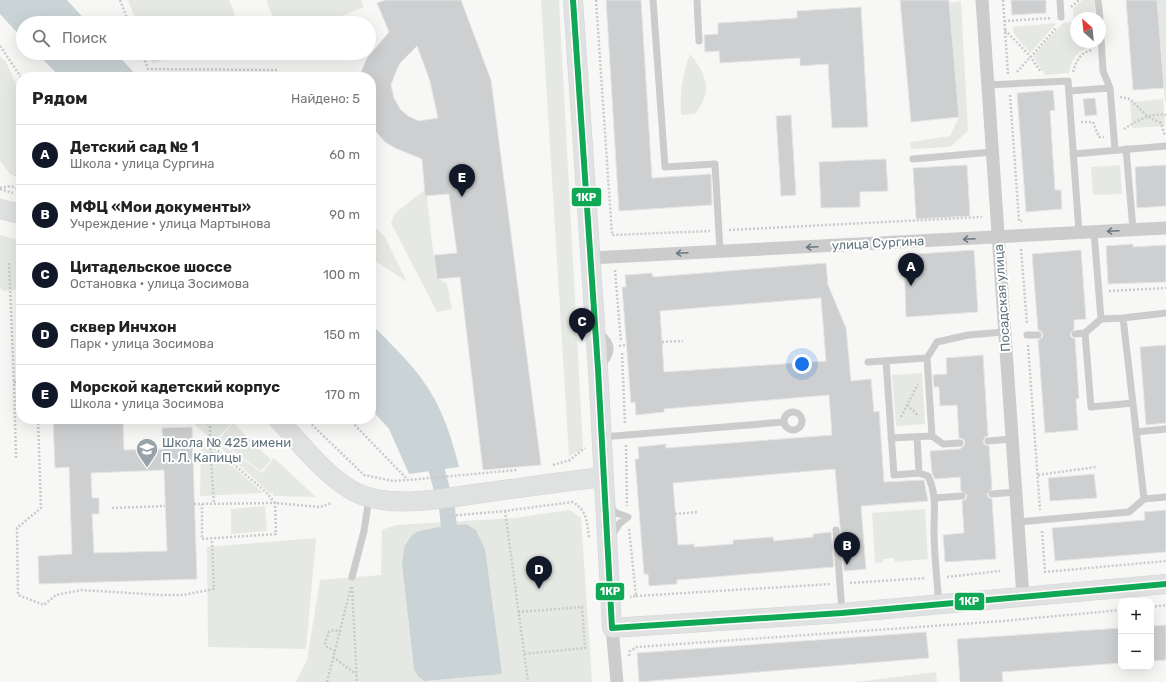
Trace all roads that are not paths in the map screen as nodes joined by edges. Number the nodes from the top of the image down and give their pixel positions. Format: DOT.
graph roads {
  1 [pos="573,0"];
  2 [pos="653,0"];
  3 [pos="697,0"];
  4 [pos="982,0"];
  5 [pos="1060,0"];
  6 [pos="1098,0"];
  7 [pos="1099,12"];
  8 [pos="1060,20"];
  9 [pos="699,41"];
  10 [pos="1102,48"];
  11 [pos="988,85"];
  12 [pos="1069,91"];
  13 [pos="1110,91"];
  14 [pos="1166,146"];
  15 [pos="1126,149"];
  16 [pos="1115,150"];
  17 [pos="992,152"];
  18 [pos="1073,154"];
  19 [pos="913,159"];
  20 [pos="0,209"];
  21 [pos="16,213"];
  22 [pos="1166,228"];
  23 [pos="1133,229"];
  24 [pos="1079,232"];
  25 [pos="1094,232"];
  26 [pos="998,237"];
  27 [pos="720,251"];
  28 [pos="590,258"];
  29 [pos="1166,313"];
  30 [pos="1124,318"];
  31 [pos="1101,319"];
  32 [pos="1004,332"];
  33 [pos="1085,333"];
  34 [pos="1075,334"];
  35 [pos="1028,335"];
  36 [pos="1038,335"];
  37 [pos="886,361"];
  38 [pos="868,362"];
  39 [pos="927,362"];
  40 [pos="1133,403"];
  41 [pos="784,422"];
  42 [pos="283,424"];
  43 [pos="1166,430"];
  44 [pos="1136,432"];
  45 [pos="891,436"];
  46 [pos="917,436"];
  47 [pos="932,436"];
  48 [pos="602,437"];
  49 [pos="1012,439"];
  50 [pos="988,441"];
  51 [pos="960,443"];
  52 [pos="919,473"];
  53 [pos="604,477"];
  54 [pos="1016,492"];
  55 [pos="992,494"];
  56 [pos="962,496"];
  57 [pos="1166,497"];
  58 [pos="369,498"];
  59 [pos="934,498"];
  60 [pos="1144,500"];
  61 [pos="1018,522"];
  62 [pos="836,530"];
  63 [pos="352,577"];
  64 [pos="1166,584"];
  65 [pos="1023,596"];
  66 [pos="939,604"];
  67 [pos="842,613"];
  68 [pos="612,628"];
  69 [pos="616,682"];
  1 -- 28 [label="main road"];
  2 -- 27 [label="lane"];
  3 -- 9 [label="lane"];
  4 -- 11 [label="street, Посадская улица"];
  5 -- 8 [label="lane"];
  6 -- 7 [label="lane"];
  10 -- 13 [label="lane"];
  11 -- 12 [label="lane"];
  11 -- 17 [label="street, Посадская улица"];
  12 -- 13 [label="lane"];
  12 -- 18 [label="lane"];
  13 -- 16 [label="lane"];
  14 -- 15 [label="lane"];
  15 -- 16 [label="lane"];
  15 -- 23 [label="lane"];
  16 -- 18 [label="lane"];
  17 -- 19 [label="lane"];
  17 -- 26 [label="street, Посадская улица"];
  18 -- 24 [label="lane"];
  20 -- 21 [label="main road"];
  22 -- 23 [label="street, улица Сургина"];
  23 -- 25 [label="street, улица Сургина, one-way"];
  24 -- 25 [label="street, улица Сургина"];
  24 -- 26 [label="street, улица Сургина"];
  25 -- 31 [label="lane"];
  26 -- 27 [label="street, улица Сургина, one-way"];
  26 -- 32 [label="street, Посадская улица"];
  27 -- 28 [label="street, улица Сургина, one-way"];
  28 -- 48 [label="main road"];
  29 -- 30 [label="lane"];
  30 -- 31 [label="lane"];
  30 -- 40 [label="lane"];
  31 -- 33 [label="lane"];
  32 -- 39 [label="lane"];
  32 -- 49 [label="street, Посадская улица"];
  33 -- 34 [label="lane"];
  33 -- 40 [label="lane"];
  35 -- 36 [label="lane"];
  37 -- 38 [label="lane"];
  37 -- 39 [label="lane"];
  37 -- 45 [label="lane"];
  39 -- 47 [label="lane"];
  40 -- 44 [label="lane"];
  41 -- 48 [label="lane"];
  42 -- 58 [label="main road"];
  43 -- 44 [label="lane"];
  44 -- 60 [label="lane"];
  45 -- 46 [label="lane"];
  45 -- 52 [label="lane"];
  46 -- 47 [label="lane"];
  46 -- 52 [label="lane"];
  47 -- 51 [label="lane"];
  48 -- 53 [label="main road"];
  49 -- 50 [label="lane"];
  49 -- 54 [label="street, Посадская улица"];
  52 -- 59 [label="lane"];
  53 -- 58 [label="main road"];
  53 -- 68 [label="main road"];
  54 -- 55 [label="lane"];
  54 -- 61 [label="street, Посадская улица"];
  56 -- 59 [label="lane"];
  57 -- 60 [label="lane"];
  58 -- 63 [label="lane"];
  59 -- 66 [label="lane"];
  60 -- 61 [label="lane"];
  61 -- 65 [label="street, Посадская улица"];
  62 -- 67 [label="lane"];
  64 -- 65 [label="main road"];
  65 -- 66 [label="main road"];
  66 -- 67 [label="main road"];
  67 -- 68 [label="main road"];
  68 -- 69 [label="street"];
}
